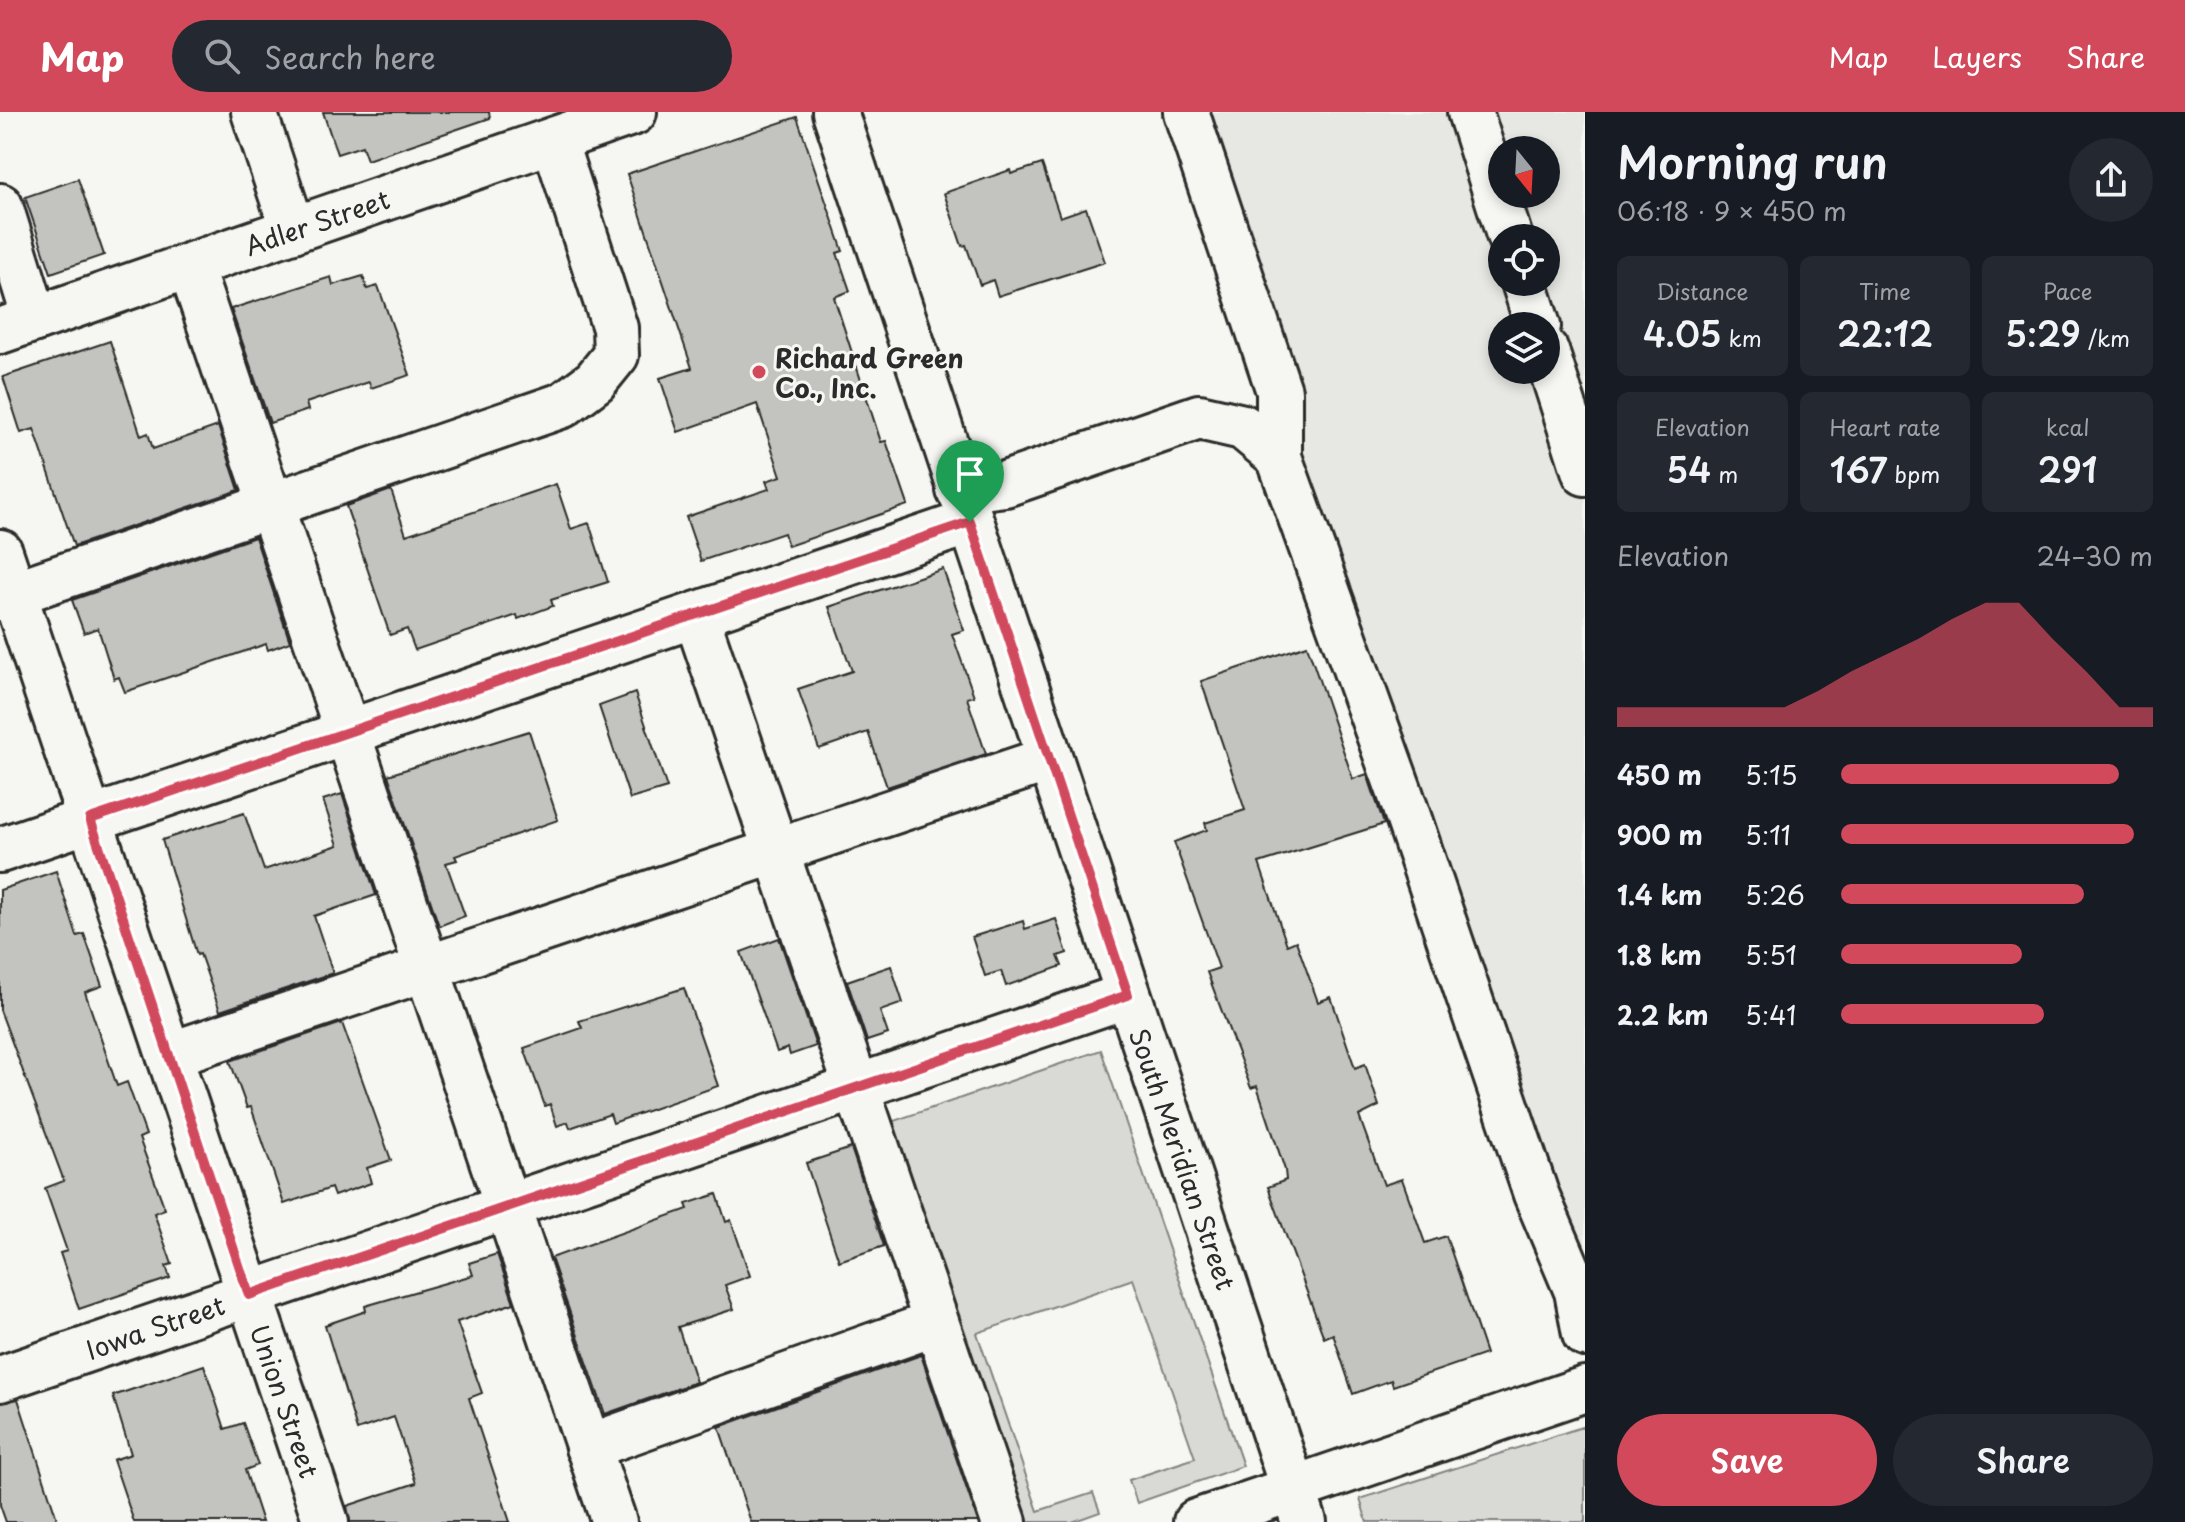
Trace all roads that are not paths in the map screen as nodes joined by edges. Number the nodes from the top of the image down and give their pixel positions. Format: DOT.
graph roads {
  1 [pos="254,112"];
  2 [pos="634,112"];
  3 [pos="835,112"];
  4 [pos="1186,112"];
  5 [pos="1470,112"];
  6 [pos="554,140"];
  7 [pos="0,206"];
  8 [pos="1506,224"];
  9 [pos="293,230"];
  10 [pos="190,266"];
  11 [pos="17,325"];
  12 [pos="1557,384"];
  13 [pos="1279,457"];
  14 [pos="1585,473"];
  15 [pos="270,506"];
  16 [pos="964,506"];
  17 [pos="0,552"];
  18 [pos="7,595"];
  19 [pos="696,615"];
  20 [pos="345,733"];
  21 [pos="1049,759"];
  22 [pos="90,819"];
  23 [pos="0,850"];
  24 [pos="776,850"];
  25 [pos="425,969"];
  26 [pos="1128,995"];
  27 [pos="169,1055"];
  28 [pos="856,1087"];
  29 [pos="505,1208"];
  30 [pos="249,1295"];
  31 [pos="936,1323"];
  32 [pos="1585,1334"];
  33 [pos="0,1379"];
  34 [pos="1585,1389"];
  35 [pos="588,1447"];
  36 [pos="1299,1505"];
  37 [pos="326,1522"];
  38 [pos="614,1522"];
  39 [pos="1004,1522"];
  40 [pos="1196,1522"];
  1 -- 9 [label="street"];
  2 -- 6 [label="street, Adler Street"];
  3 -- 16 [label="street, South Meridian Street"];
  4 -- 13 [label="street"];
  5 -- 8 [label="street"];
  6 -- 9 [label="street, Adler Street"];
  6 -- 15 [label="street"];
  7 -- 11 [label="street"];
  9 -- 10 [label="street, Adler Street"];
  10 -- 11 [label="street, Adler Street"];
  10 -- 15 [label="street"];
  12 -- 14 [label="street"];
  13 -- 16 [label="street"];
  13 -- 32 [label="street"];
  15 -- 18 [label="street"];
  15 -- 20 [label="street"];
  16 -- 19 [label="street"];
  16 -- 21 [label="street, South Meridian Street"];
  17 -- 18 [label="street, Union Street"];
  18 -- 22 [label="street, Union Street"];
  19 -- 20 [label="street"];
  19 -- 24 [label="street"];
  20 -- 22 [label="street"];
  20 -- 25 [label="street"];
  21 -- 24 [label="street"];
  21 -- 26 [label="street, South Meridian Street"];
  22 -- 23 [label="street"];
  22 -- 27 [label="street, Union Street"];
  24 -- 25 [label="street"];
  24 -- 28 [label="street"];
  25 -- 27 [label="street"];
  25 -- 29 [label="street"];
  26 -- 28 [label="street, Iowa Street"];
  26 -- 36 [label="street, South Meridian Street"];
  27 -- 30 [label="street, Union Street"];
  28 -- 29 [label="street, Iowa Street"];
  28 -- 31 [label="street"];
  29 -- 30 [label="street, Iowa Street"];
  29 -- 35 [label="street"];
  30 -- 33 [label="street, Iowa Street"];
  30 -- 37 [label="street, Union Street"];
  31 -- 35 [label="street"];
  31 -- 39 [label="street"];
  34 -- 36 [label="street"];
  35 -- 38 [label="street"];
  36 -- 40 [label="street"];
}
